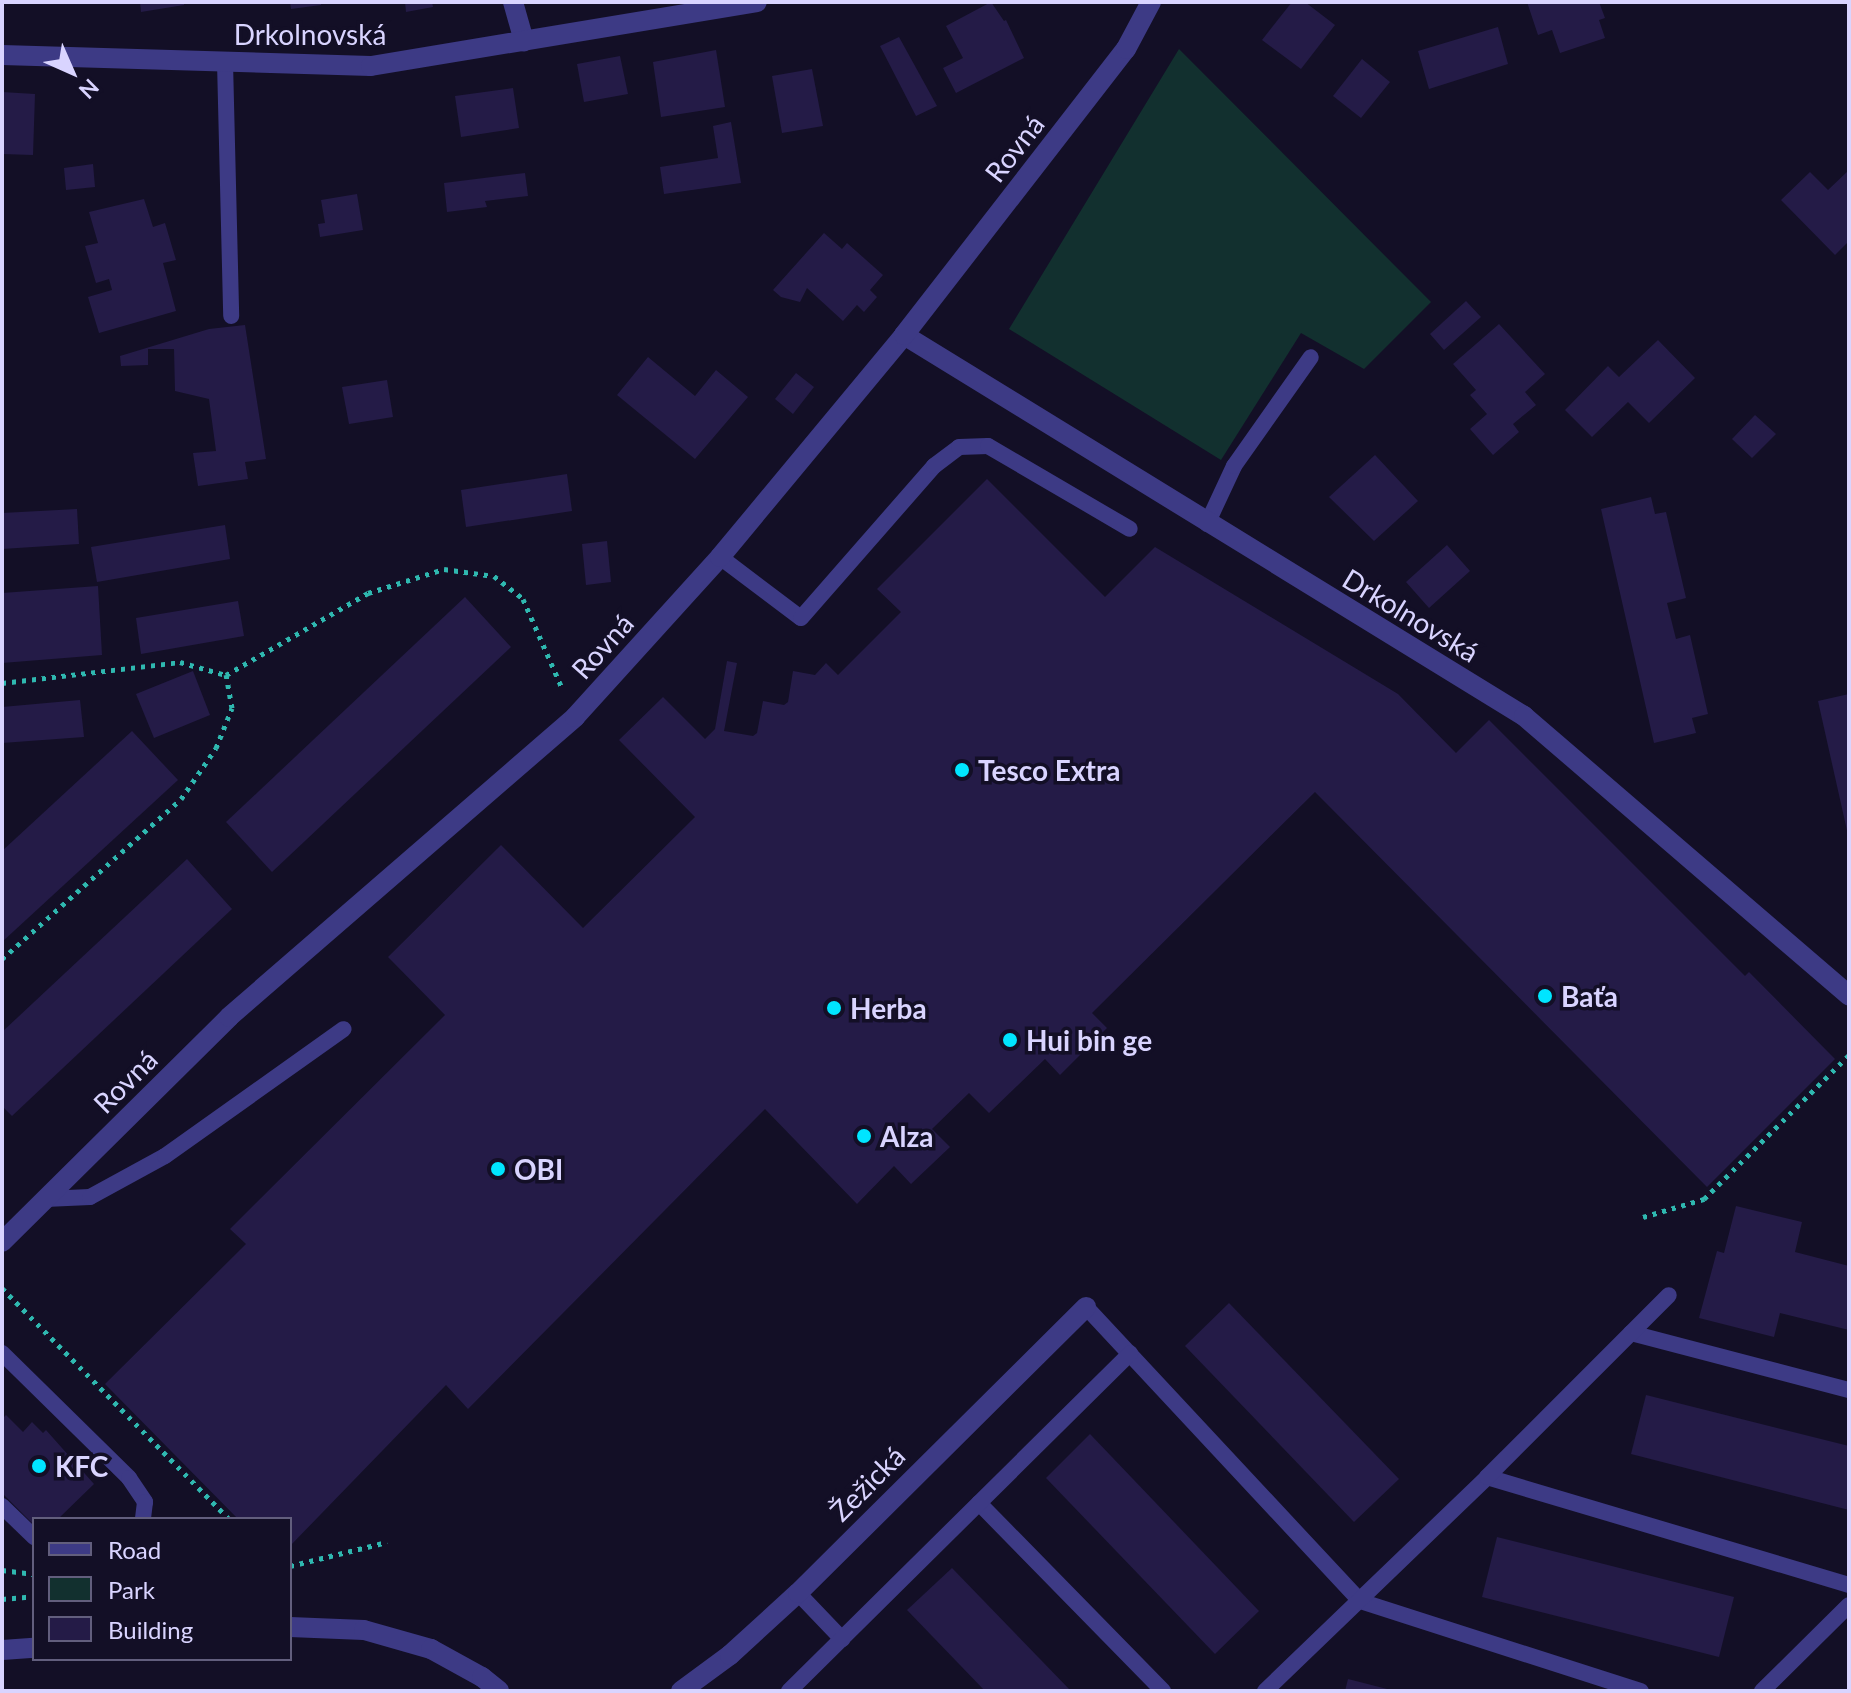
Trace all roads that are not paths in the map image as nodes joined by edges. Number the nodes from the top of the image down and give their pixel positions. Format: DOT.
graph roads {
  1 [pos="513,2"];
  2 [pos="757,2"];
  3 [pos="1151,2"];
  4 [pos="524,41"];
  5 [pos="2,55"];
  6 [pos="225,62"];
  7 [pos="231,316"];
  8 [pos="904,335"];
  9 [pos="1311,357"];
  10 [pos="1207,524"];
  11 [pos="1130,529"];
  12 [pos="720,557"];
  13 [pos="1849,996"];
  14 [pos="344,1029"];
  15 [pos="45,1199"];
  16 [pos="2,1242"];
  17 [pos="1669,1295"];
  18 [pos="1086,1307"];
  19 [pos="1631,1333"];
  20 [pos="2,1353"];
  21 [pos="1130,1353"];
  22 [pos="1849,1390"];
  23 [pos="1487,1477"];
  24 [pos="979,1503"];
  25 [pos="2,1506"];
  26 [pos="143,1517"];
  27 [pos="32,1535"];
  28 [pos="1849,1585"];
  29 [pos="798,1593"];
  30 [pos="1360,1601"];
  31 [pos="1849,1605"];
  32 [pos="292,1627"];
  33 [pos="842,1639"];
  34 [pos="32,1648"];
  35 [pos="2,1650"];
  36 [pos="499,1691"];
  37 [pos="681,1691"];
  38 [pos="789,1691"];
  39 [pos="1163,1691"];
  40 [pos="1265,1691"];
  41 [pos="1641,1691"];
  42 [pos="1762,1691"];
  1 -- 4 [label="street"];
  2 -- 4 [label="street, Drkolnovská"];
  3 -- 8 [label="street, Rovná"];
  4 -- 6 [label="street, Drkolnovská"];
  5 -- 6 [label="street, Drkolnovská"];
  6 -- 7 [label="lane"];
  8 -- 10 [label="street, Drkolnovská"];
  8 -- 12 [label="street, Rovná"];
  9 -- 10 [label="lane"];
  10 -- 13 [label="street, Drkolnovská"];
  11 -- 12 [label="lane"];
  12 -- 15 [label="street, Rovná"];
  14 -- 15 [label="lane"];
  15 -- 16 [label="street, Rovná"];
  17 -- 19 [label="lane"];
  18 -- 21 [label="lane"];
  18 -- 29 [label="street, Žežická"];
  19 -- 22 [label="lane"];
  19 -- 23 [label="lane"];
  20 -- 26 [label="lane"];
  21 -- 24 [label="lane"];
  21 -- 30 [label="lane"];
  23 -- 28 [label="lane"];
  23 -- 30 [label="lane"];
  24 -- 33 [label="lane"];
  24 -- 39 [label="lane"];
  25 -- 27 [label="lane"];
  29 -- 33 [label="lane"];
  29 -- 37 [label="street, Žežická"];
  30 -- 40 [label="lane"];
  30 -- 41 [label="lane"];
  31 -- 42 [label="lane"];
  32 -- 36 [label="street"];
  33 -- 38 [label="lane"];
  34 -- 35 [label="street"];
}
